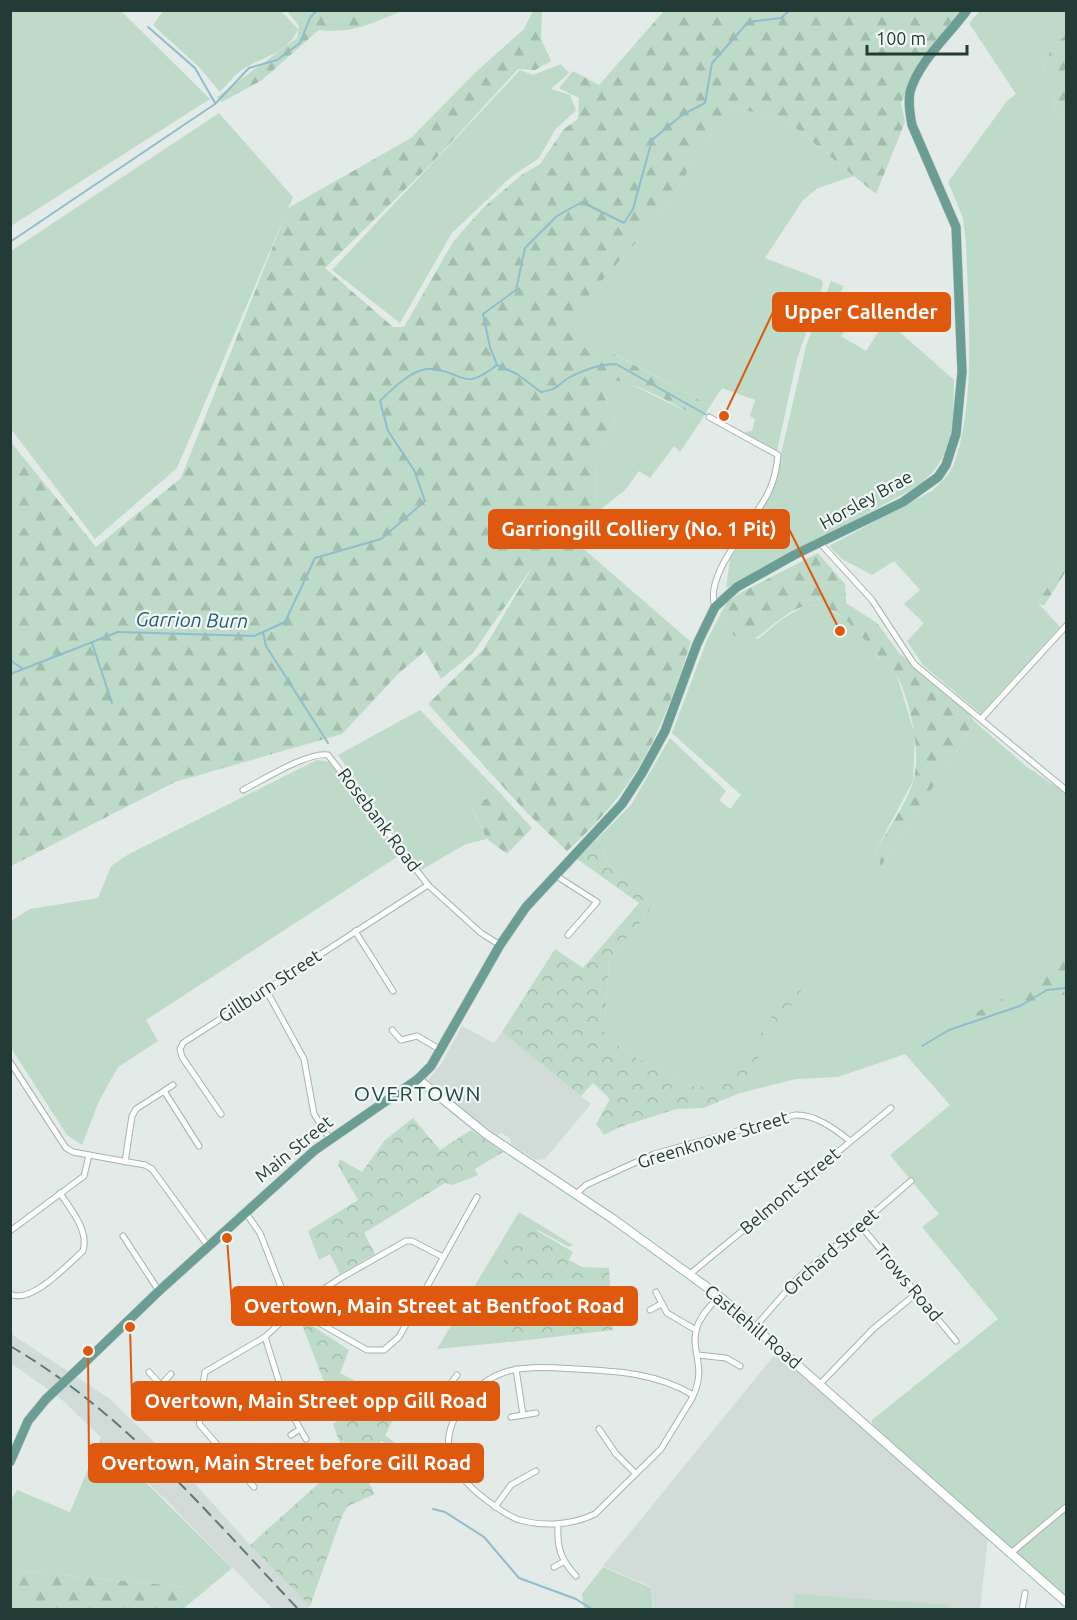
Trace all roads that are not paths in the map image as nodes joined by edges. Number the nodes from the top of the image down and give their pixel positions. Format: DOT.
graph roads {
  1 [pos="967,10"];
  2 [pos="709,417"];
  3 [pos="820,544"];
  4 [pos="715,607"];
  5 [pos="1066,626"];
  6 [pos="982,718"];
  7 [pos="243,790"];
  8 [pos="1066,790"];
  9 [pos="580,848"];
  10 [pos="555,874"];
  11 [pos="428,885"];
  12 [pos="355,931"];
  13 [pos="568,935"];
  14 [pos="500,945"];
  15 [pos="265,988"];
  16 [pos="393,991"];
  17 [pos="392,1030"];
  18 [pos="441,1050"];
  19 [pos="10,1062"];
  20 [pos="418,1078"];
  21 [pos="173,1085"];
  22 [pos="164,1091"];
  23 [pos="891,1108"];
  24 [pos="221,1114"];
  25 [pos="330,1139"];
  26 [pos="850,1141"];
  27 [pos="199,1146"];
  28 [pos="89,1155"];
  29 [pos="125,1162"];
  30 [pos="911,1182"];
  31 [pos="60,1193"];
  32 [pos="576,1194"];
  33 [pos="477,1197"];
  34 [pos="245,1212"];
  35 [pos="860,1225"];
  36 [pos="10,1231"];
  37 [pos="123,1236"];
  38 [pos="208,1246"];
  39 [pos="444,1257"];
  40 [pos="690,1274"];
  41 [pos="159,1291"];
  42 [pos="656,1292"];
  43 [pos="917,1293"];
  44 [pos="10,1294"];
  45 [pos="719,1296"];
  46 [pos="661,1304"];
  47 [pos="296,1308"];
  48 [pos="650,1310"];
  49 [pos="755,1327"];
  50 [pos="696,1330"];
  51 [pos="265,1337"];
  52 [pos="956,1341"];
  53 [pos="698,1355"];
  54 [pos="740,1366"];
  55 [pos="516,1369"];
  56 [pos="149,1372"];
  57 [pos="171,1374"];
  58 [pos="457,1375"];
  59 [pos="452,1383"];
  60 [pos="820,1384"];
  61 [pos="161,1385"];
  62 [pos="445,1391"];
  63 [pos="693,1395"];
  64 [pos="469,1397"];
  65 [pos="201,1401"];
  66 [pos="536,1413"];
  67 [pos="523,1414"];
  68 [pos="511,1417"];
  69 [pos="300,1429"];
  70 [pos="599,1429"];
  71 [pos="291,1435"];
  72 [pos="306,1439"];
  73 [pos="448,1449"];
  74 [pos="407,1461"];
  75 [pos="10,1462"];
  76 [pos="536,1471"];
  77 [pos="635,1473"];
  78 [pos="254,1487"];
  79 [pos="495,1506"];
  80 [pos="1066,1507"];
  81 [pos="558,1524"];
  82 [pos="1011,1553"];
  83 [pos="563,1562"];
  84 [pos="554,1567"];
  85 [pos="576,1576"];
  86 [pos="1025,1593"];
  87 [pos="1066,1602"];
  88 [pos="1022,1610"];
  1 -- 3 [label="main road, Horsley Brae"];
  2 -- 4 [label="street"];
  3 -- 4 [label="main road, Horsley Brae"];
  3 -- 6 [label="street"];
  4 -- 9 [label="main road, Horsley Brae"];
  5 -- 6 [label="street"];
  6 -- 8 [label="street"];
  7 -- 11 [label="street, Rosebank Road"];
  9 -- 10 [label="main road, Main Street"];
  10 -- 13 [label="street"];
  10 -- 14 [label="main road, Main Street"];
  11 -- 12 [label="street, Gillburn Street"];
  11 -- 14 [label="street, Rosebank Road"];
  12 -- 15 [label="street, Gillburn Street"];
  12 -- 16 [label="street"];
  14 -- 18 [label="main road, Main Street"];
  15 -- 24 [label="street, Gillburn Street"];
  15 -- 25 [label="street"];
  17 -- 18 [label="street"];
  18 -- 20 [label="main road, Main Street"];
  19 -- 28 [label="street"];
  20 -- 25 [label="main road, Main Street"];
  20 -- 32 [label="main road, Castlehill Road"];
  21 -- 22 [label="street"];
  22 -- 27 [label="street"];
  22 -- 29 [label="street"];
  23 -- 26 [label="street, Belmont Street"];
  25 -- 34 [label="main road, Main Street"];
  26 -- 32 [label="street, Greenknowe Street"];
  26 -- 40 [label="street, Belmont Street"];
  28 -- 29 [label="street"];
  28 -- 31 [label="street"];
  29 -- 38 [label="street"];
  30 -- 35 [label="street, Orchard Street"];
  31 -- 36 [label="street"];
  31 -- 44 [label="street"];
  32 -- 40 [label="main road, Castlehill Road"];
  33 -- 39 [label="street"];
  34 -- 38 [label="main road, Main Street"];
  34 -- 47 [label="street"];
  35 -- 43 [label="street, Trows Road"];
  35 -- 49 [label="street, Orchard Street"];
  37 -- 41 [label="street"];
  38 -- 41 [label="main road, Main Street"];
  39 -- 47 [label="street"];
  39 -- 47 [label="street"];
  40 -- 45 [label="main road, Castlehill Road"];
  41 -- 75 [label="main road, Main Street, bridge"];
  42 -- 46 [label="street"];
  43 -- 52 [label="street, Trows Road"];
  43 -- 60 [label="street"];
  45 -- 49 [label="main road, Castlehill Road"];
  45 -- 50 [label="street"];
  46 -- 48 [label="street"];
  46 -- 50 [label="street"];
  47 -- 51 [label="street"];
  49 -- 60 [label="main road, Castlehill Road"];
  50 -- 53 [label="street"];
  51 -- 65 [label="street"];
  51 -- 69 [label="street"];
  53 -- 54 [label="street"];
  53 -- 63 [label="street"];
  55 -- 63 [label="street"];
  55 -- 64 [label="street"];
  55 -- 67 [label="street"];
  56 -- 61 [label="street"];
  57 -- 61 [label="street"];
  58 -- 59 [label="street"];
  59 -- 62 [label="street"];
  59 -- 64 [label="street"];
  60 -- 82 [label="main road, Castlehill Road"];
  61 -- 65 [label="street"];
  63 -- 77 [label="street"];
  64 -- 73 [label="street"];
  65 -- 78 [label="street"];
  66 -- 67 [label="street"];
  67 -- 68 [label="street"];
  69 -- 71 [label="street"];
  69 -- 72 [label="street"];
  70 -- 77 [label="street"];
  73 -- 74 [label="street"];
  73 -- 79 [label="street"];
  76 -- 79 [label="street"];
  77 -- 81 [label="street"];
  79 -- 81 [label="street"];
  80 -- 82 [label="street"];
  81 -- 83 [label="street"];
  82 -- 87 [label="main road, Castlehill Road"];
  83 -- 84 [label="street"];
  83 -- 85 [label="street"];
  86 -- 88 [label="street"];
}
